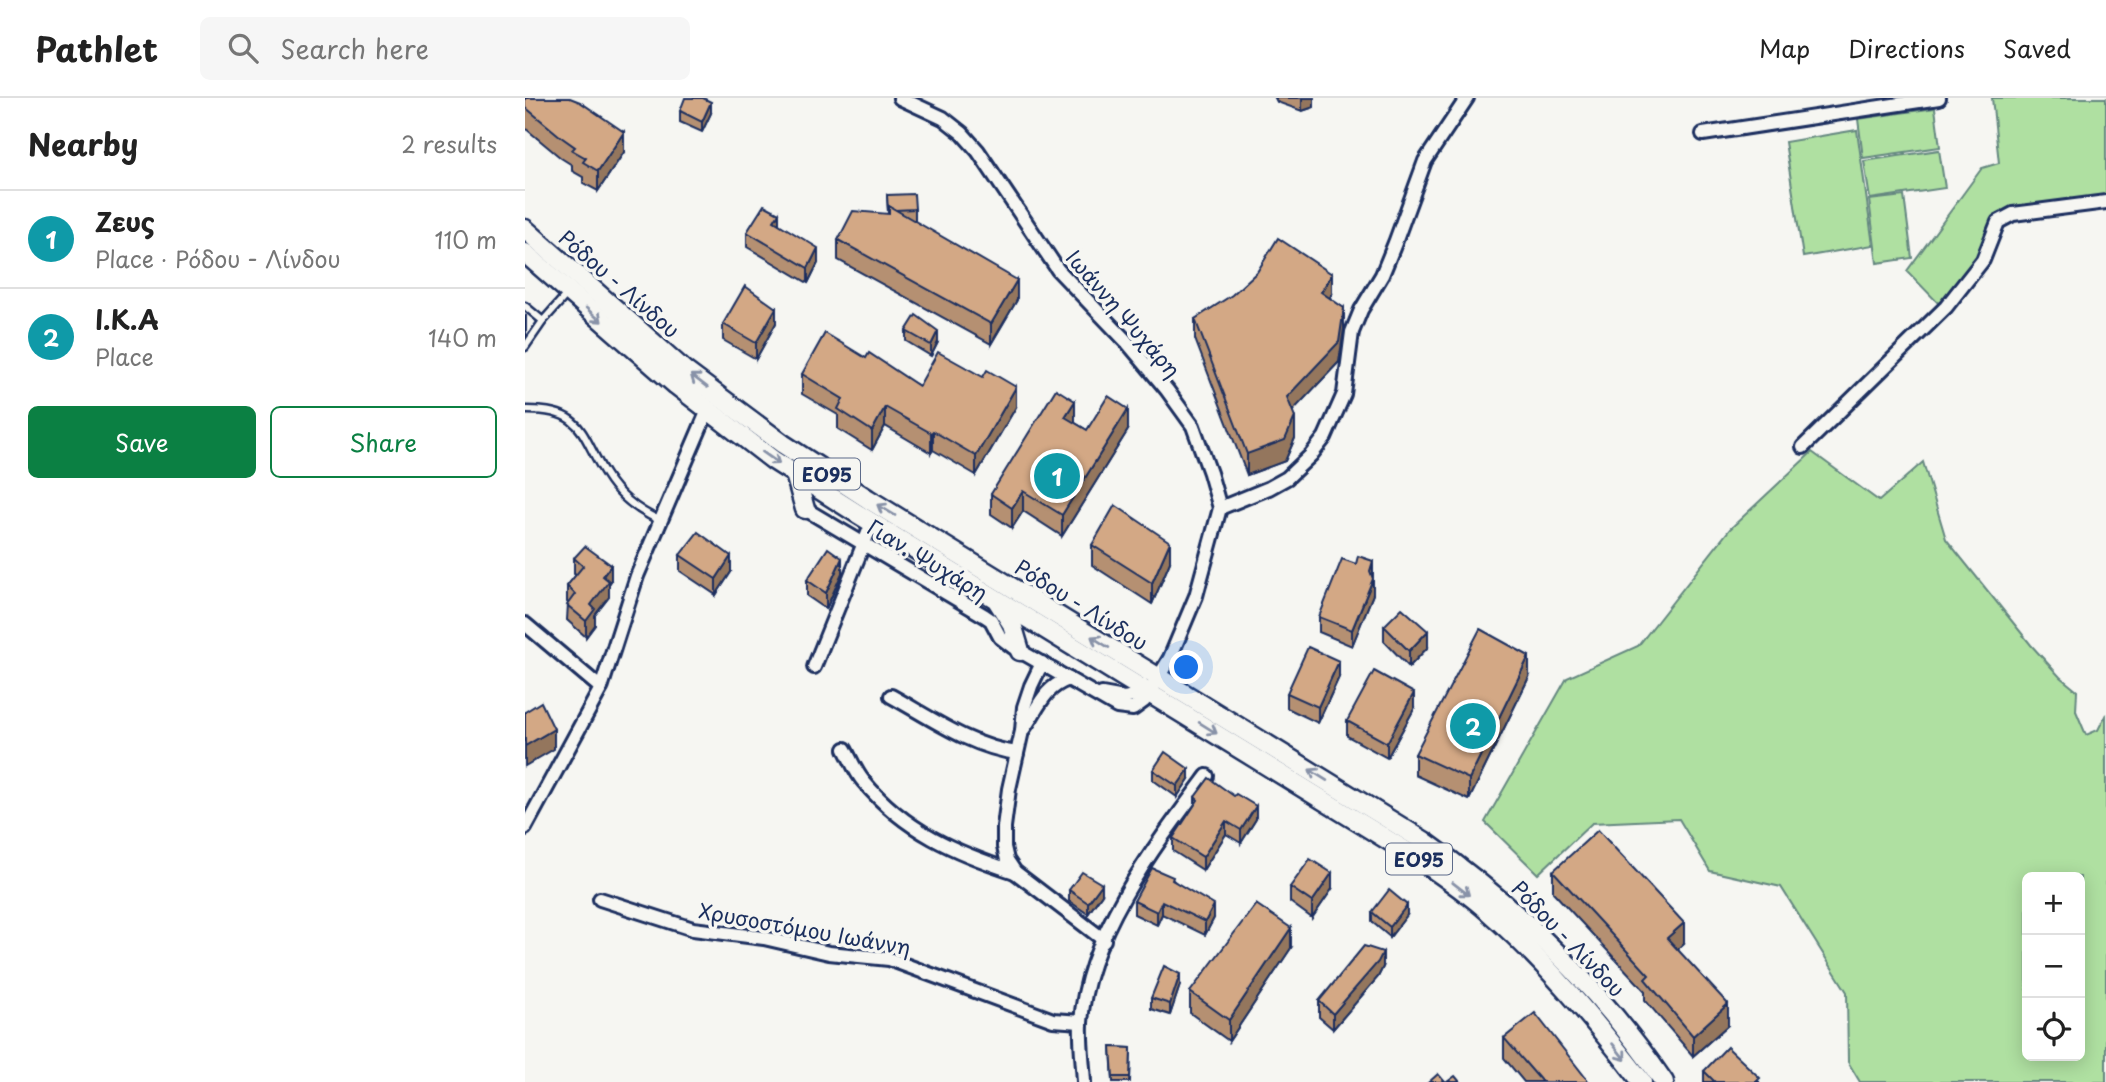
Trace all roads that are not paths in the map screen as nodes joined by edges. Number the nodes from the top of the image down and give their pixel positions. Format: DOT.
graph roads {
  1 [pos="899,98"];
  2 [pos="1467,98"];
  3 [pos="1931,99"];
  4 [pos="1703,134"];
  5 [pos="2106,202"];
  6 [pos="525,229"];
  7 [pos="525,253"];
  8 [pos="569,292"];
  9 [pos="525,306"];
  10 [pos="543,321"];
  11 [pos="525,347"];
  12 [pos="525,410"];
  13 [pos="708,410"];
  14 [pos="1803,447"];
  15 [pos="795,474"];
  16 [pos="1220,508"];
  17 [pos="805,509"];
  18 [pos="659,520"];
  19 [pos="872,523"];
  20 [pos="863,543"];
  21 [pos="994,597"];
  22 [pos="525,624"];
  23 [pos="1020,651"];
  24 [pos="1042,663"];
  25 [pos="814,667"];
  26 [pos="1069,679"];
  27 [pos="1154,685"];
  28 [pos="601,688"];
  29 [pos="891,696"];
  30 [pos="1022,731"];
  31 [pos="845,750"];
  32 [pos="1017,753"];
  33 [pos="1207,776"];
  34 [pos="525,828"];
  35 [pos="1015,872"];
  36 [pos="600,899"];
  37 [pos="1104,940"];
  38 [pos="1081,1022"];
  39 [pos="1084,1082"];
  40 [pos="1642,1082"];
  41 [pos="1664,1082"];
  1 -- 16 [label="street, Ιωάννη Ψυχάρη"];
  2 -- 16 [label="street"];
  3 -- 4 [label="street"];
  5 -- 14 [label="street"];
  27 -- 6 [label="main road, Ρόδου - Λίνδου / ΕΟ95, one-way"];
  7 -- 8 [label="main road, Ρόδου - Λίνδου / ΕΟ95"];
  8 -- 10 [label="lane"];
  8 -- 13 [label="main road, Ρόδου - Λίνδου / ΕΟ95, one-way"];
  9 -- 10 [label="lane"];
  10 -- 11 [label="lane"];
  12 -- 18 [label="lane"];
  13 -- 15 [label="main road, Ρόδου - Λίνδου / ΕΟ95, one-way"];
  13 -- 18 [label="street"];
  15 -- 17 [label="main road"];
  15 -- 19 [label="main road, Ρόδου - Λίνδου / ΕΟ95"];
  16 -- 27 [label="street"];
  17 -- 20 [label="street, Γιαν. Ψυχάρη"];
  18 -- 28 [label="street"];
  19 -- 20 [label="street"];
  19 -- 21 [label="main road, Ρόδου - Λίνδου / ΕΟ95"];
  20 -- 23 [label="street, Γιαν. Ψυχάρη"];
  20 -- 25 [label="street"];
  21 -- 23 [label="main road"];
  21 -- 27 [label="main road, Ρόδου - Λίνδου / ΕΟ95"];
  22 -- 28 [label="street"];
  23 -- 24 [label="street, Γιαν. Ψυχάρη"];
  24 -- 26 [label="street, Γιαν. Ψυχάρη"];
  24 -- 30 [label="street"];
  26 -- 27 [label="street, Γιαν. Ψυχάρη"];
  26 -- 30 [label="street"];
  27 -- 40 [label="main road, Ρόδου - Λίνδου / ΕΟ95, one-way"];
  41 -- 27 [label="main road, Ρόδου - Λίνδου / ΕΟ95, one-way"];
  28 -- 34 [label="street"];
  29 -- 32 [label="street"];
  30 -- 32 [label="street"];
  31 -- 35 [label="street"];
  32 -- 35 [label="street"];
  33 -- 37 [label="street"];
  35 -- 37 [label="street"];
  36 -- 38 [label="street, Χρυσοστόμου Ιωάννη"];
  37 -- 38 [label="street"];
  38 -- 39 [label="street"];
}
